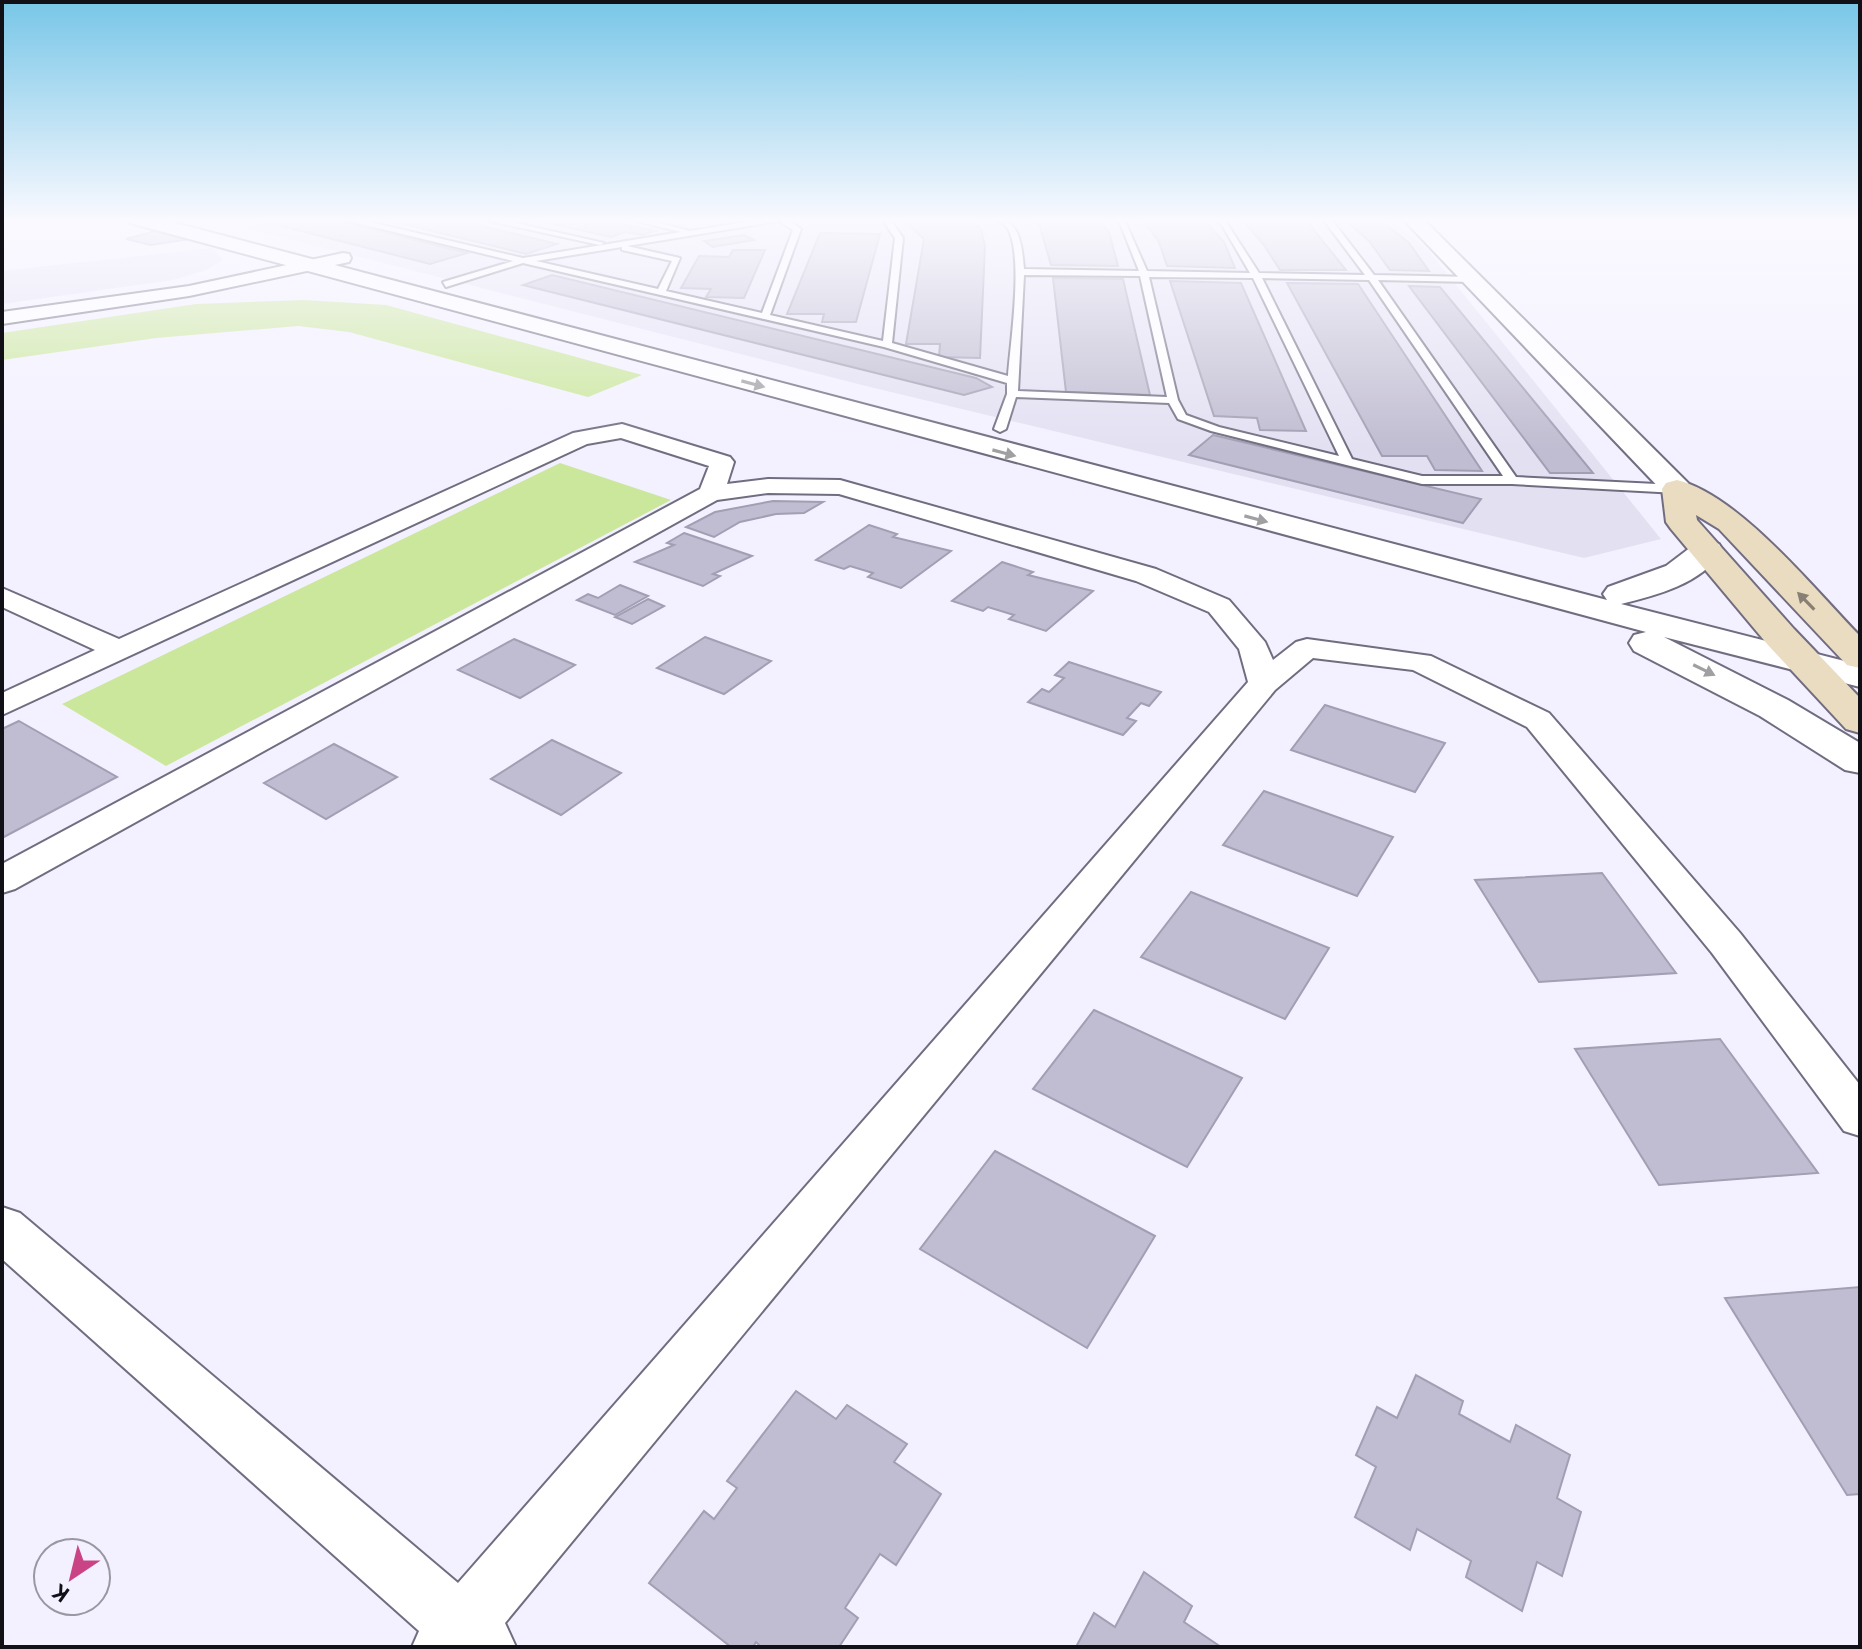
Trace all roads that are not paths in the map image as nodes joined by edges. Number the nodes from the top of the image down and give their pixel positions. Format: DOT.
graph roads {
  1 [pos="155,296"];
  2 [pos="427,296"];
  3 [pos="492,296"];
  4 [pos="677,296"];
  5 [pos="773,296"];
  6 [pos="893,296"];
  7 [pos="1018,296"];
  8 [pos="1149,296"];
  9 [pos="1266,296"];
  10 [pos="1385,296"];
  11 [pos="1489,296"];
  12 [pos="765,317"];
  13 [pos="2,318"];
  14 [pos="887,345"];
  15 [pos="1012,387"];
  16 [pos="1173,400"];
  17 [pos="1000,429"];
  18 [pos="1347,461"];
  19 [pos="1512,480"];
  20 [pos="1677,489"];
  21 [pos="711,493"];
  22 [pos="1707,551"];
  23 [pos="1422,563"];
  24 [pos="1620,594"];
  25 [pos="2,596"];
  26 [pos="1781,637"];
  27 [pos="119,650"];
  28 [pos="1857,660"];
  29 [pos="1809,665"];
  30 [pos="1264,683"];
  31 [pos="2,705"];
  32 [pos="1860,721"];
  33 [pos="1860,761"];
  34 [pos="2,880"];
  35 [pos="1860,1118"];
  36 [pos="2,1228"];
  37 [pos="463,1640"];
  1 -- 13 [label="street"];
  2 -- 23 [label="street, one-way"];
  3 -- 17 [label="street"];
  4 -- 12 [label="lane"];
  5 -- 12 [label="lane"];
  6 -- 14 [label="lane"];
  7 -- 15 [label="lane"];
  8 -- 16 [label="lane"];
  9 -- 18 [label="lane"];
  10 -- 19 [label="lane"];
  11 -- 20 [label="street"];
  12 -- 14 [label="lane"];
  14 -- 15 [label="lane"];
  15 -- 16 [label="lane"];
  15 -- 17 [label="lane"];
  16 -- 18 [label="lane"];
  17 -- 24 [label="street"];
  18 -- 19 [label="lane"];
  19 -- 20 [label="lane"];
  20 -- 22 [label="main road"];
  28 -- 20 [label="main road, one-way"];
  21 -- 27 [label="street"];
  21 -- 30 [label="street"];
  21 -- 34 [label="street"];
  22 -- 24 [label="street"];
  22 -- 26 [label="main road"];
  23 -- 29 [label="street"];
  23 -- 33 [label="street, one-way"];
  24 -- 26 [label="street"];
  25 -- 27 [label="street"];
  26 -- 28 [label="street"];
  26 -- 29 [label="main road"];
  27 -- 31 [label="street"];
  28 -- 29 [label="street"];
  29 -- 32 [label="main road"];
  30 -- 35 [label="street"];
  30 -- 37 [label="street"];
  36 -- 37 [label="street"];
}
